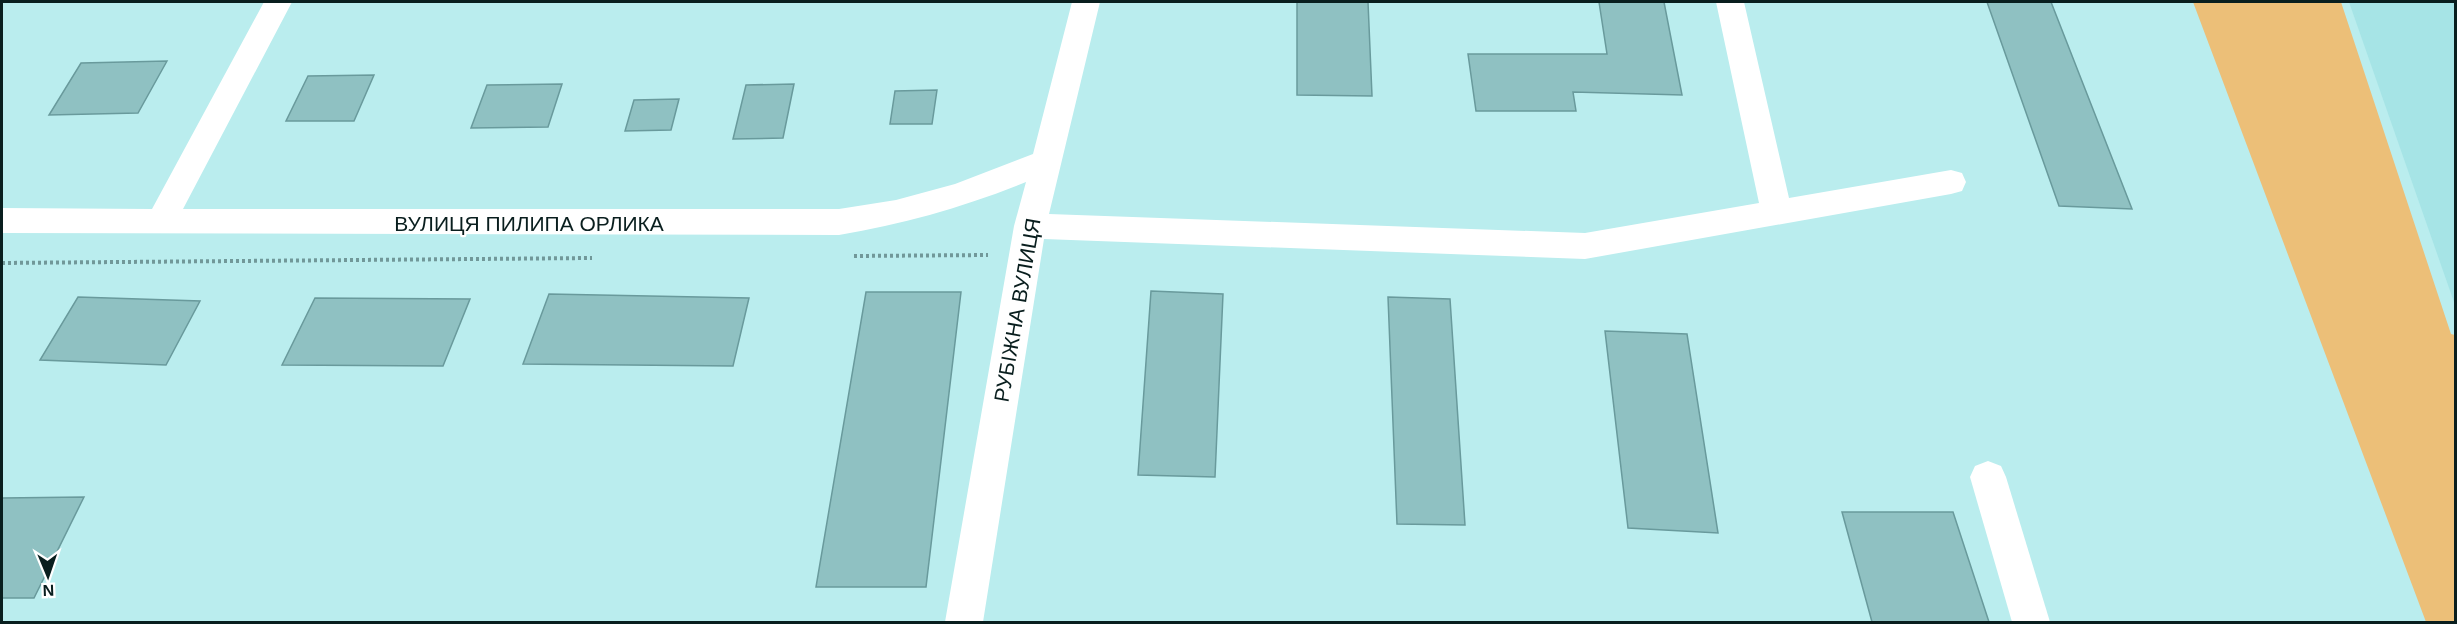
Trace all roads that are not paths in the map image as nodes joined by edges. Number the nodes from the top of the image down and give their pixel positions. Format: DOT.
graph roads {
  1 [pos="278,2"];
  2 [pos="1086,2"];
  3 [pos="1730,2"];
  4 [pos="1046,160"];
  5 [pos="1951,182"];
  6 [pos="1777,213"];
  7 [pos="2,221"];
  8 [pos="160,223"];
  9 [pos="1027,240"];
  10 [pos="1988,477"];
  11 [pos="964,622"];
  12 [pos="2031,622"];
  1 -- 8 [label="street"];
  2 -- 4 [label="street, РУБІЖНА ВУЛИЦЯ"];
  3 -- 6 [label="street"];
  4 -- 8 [label="street, ВУЛИЦЯ ПИЛИПА ОРЛИКА"];
  4 -- 9 [label="street, РУБІЖНА ВУЛИЦЯ"];
  5 -- 6 [label="street"];
  6 -- 9 [label="street"];
  7 -- 8 [label="street, ВУЛИЦЯ ПИЛИПА ОРЛИКА"];
  9 -- 11 [label="street, РУБІЖНА ВУЛИЦЯ"];
  10 -- 12 [label="street"];
}
